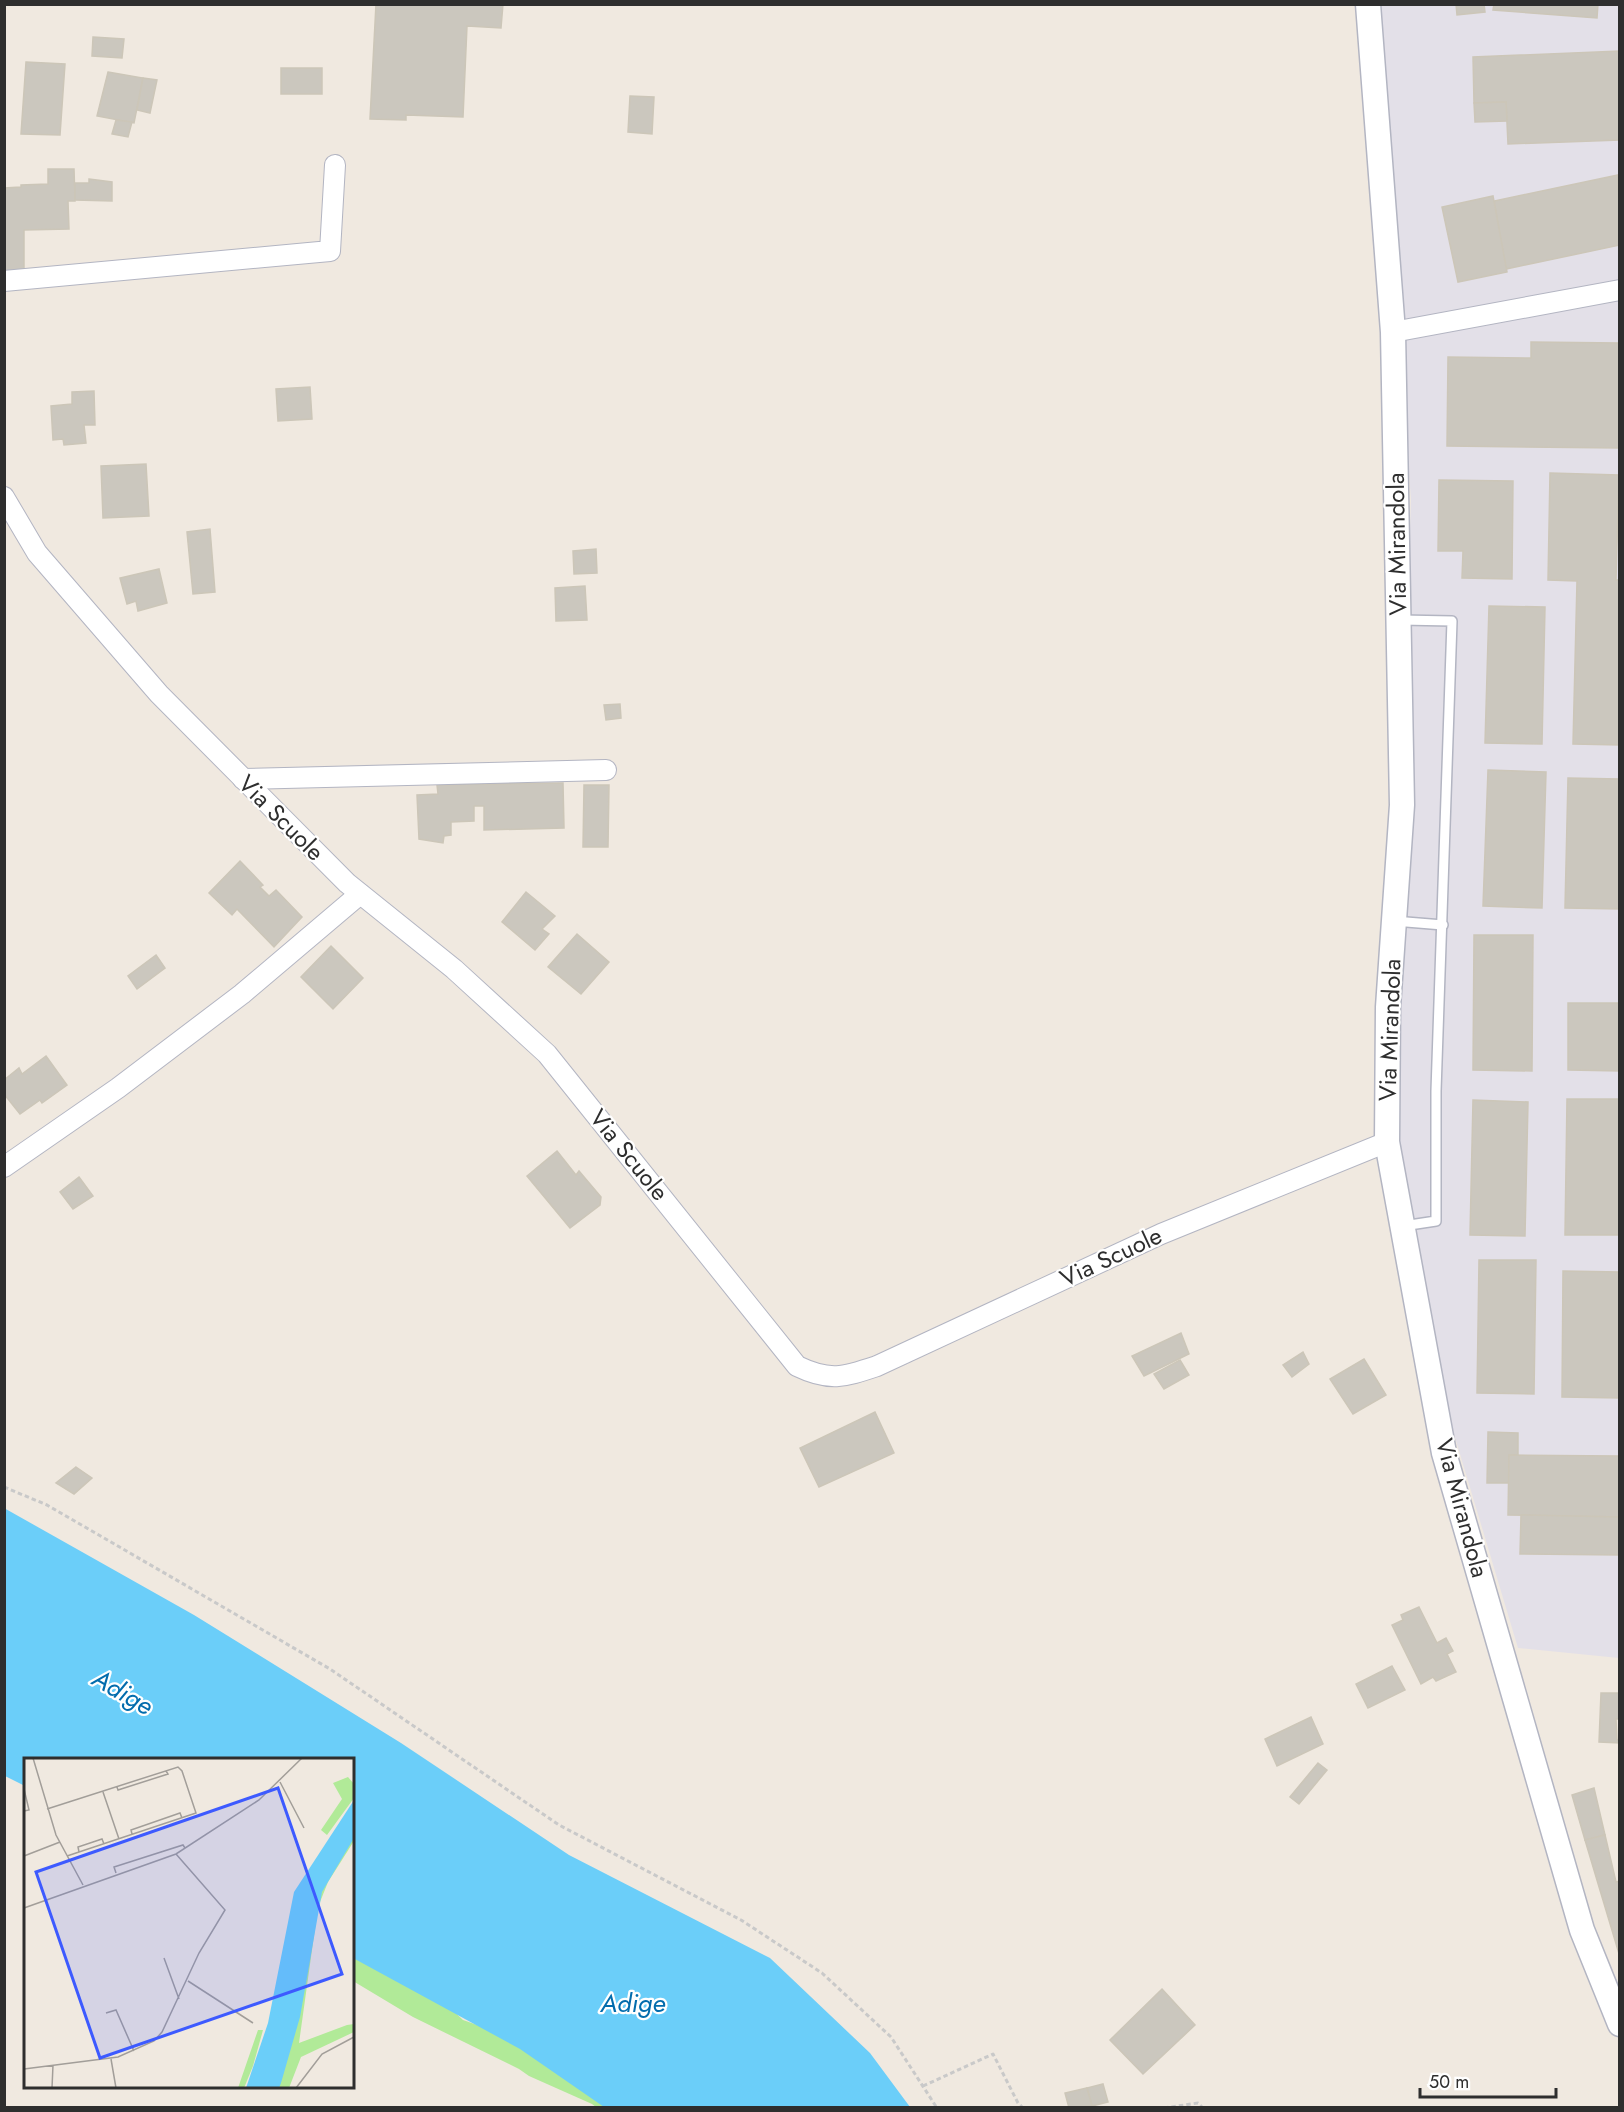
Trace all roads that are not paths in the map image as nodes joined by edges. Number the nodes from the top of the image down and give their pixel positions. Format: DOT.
graph roads {
  1 [pos="1368,4"];
  2 [pos="335,165"];
  3 [pos="4,281"];
  4 [pos="1620,290"];
  5 [pos="1393,332"];
  6 [pos="4,497"];
  7 [pos="1398,620"];
  8 [pos="606,770"];
  9 [pos="243,779"];
  10 [pos="360,894"];
  11 [pos="1394,921"];
  12 [pos="1443,925"];
  13 [pos="1387,1142"];
  14 [pos="4,1167"];
  15 [pos="1402,1226"];
  16 [pos="1620,2024"];
  1 -- 5 [label="street, Via Mirandola"];
  2 -- 3 [label="street"];
  4 -- 5 [label="street"];
  5 -- 7 [label="street, Via Mirandola"];
  6 -- 9 [label="street, Via Scuole"];
  7 -- 11 [label="street, Via Mirandola"];
  7 -- 12 [label="lane"];
  8 -- 9 [label="street"];
  9 -- 10 [label="street, Via Scuole"];
  10 -- 13 [label="street, Via Scuole"];
  10 -- 14 [label="street"];
  11 -- 12 [label="lane"];
  11 -- 13 [label="street, Via Mirandola"];
  12 -- 15 [label="lane"];
  13 -- 15 [label="street, Via Mirandola"];
  15 -- 16 [label="street, Via Mirandola"];
}
